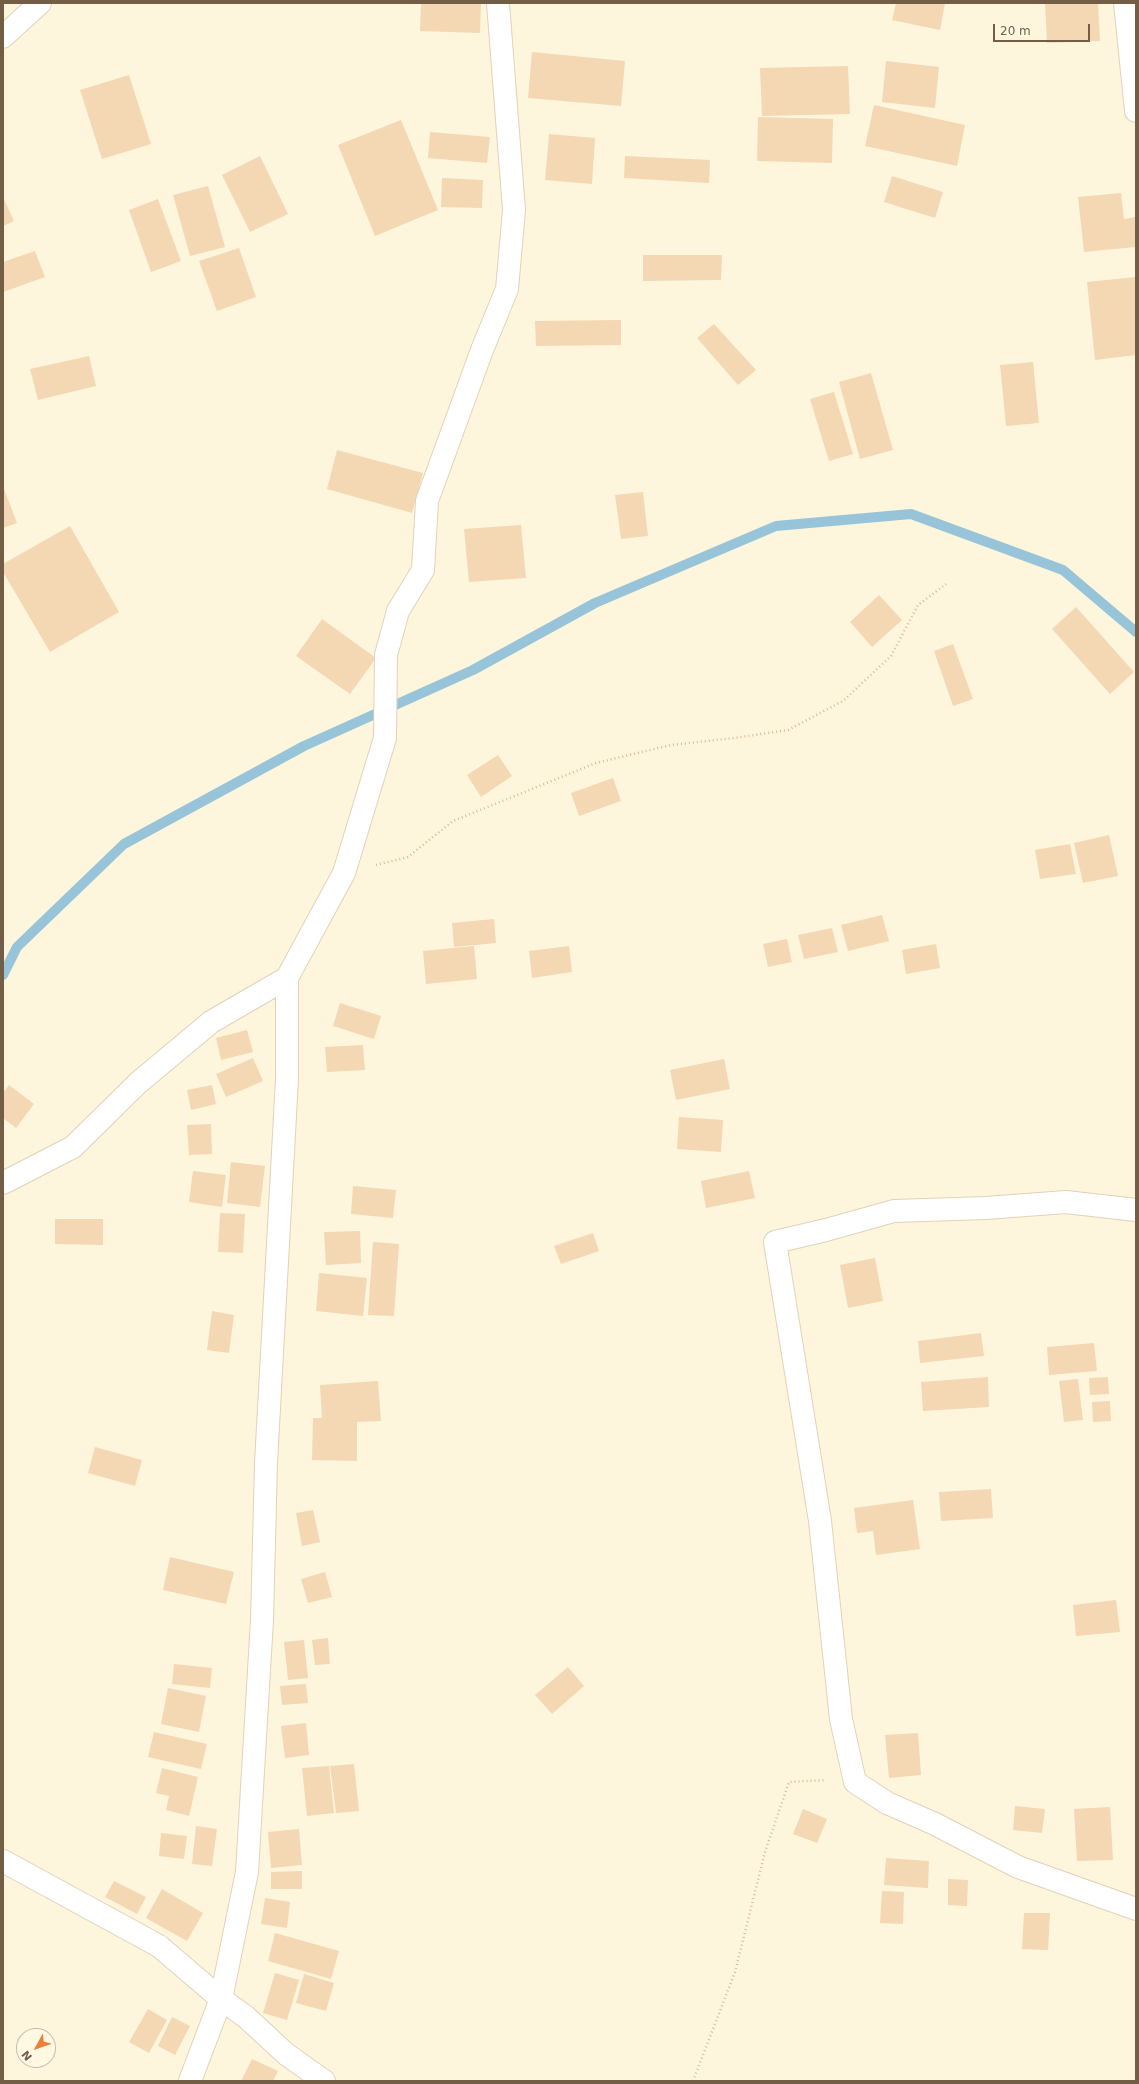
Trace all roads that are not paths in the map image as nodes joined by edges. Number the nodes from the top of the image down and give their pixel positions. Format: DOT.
graph roads {
  1 [pos="40,3"];
  2 [pos="498,3"];
  3 [pos="1125,3"];
  4 [pos="3,37"];
  5 [pos="1136,110"];
  6 [pos="287,978"];
  7 [pos="3,1183"];
  8 [pos="1136,1210"];
  9 [pos="3,1861"];
  10 [pos="1136,1909"];
  11 [pos="221,1998"];
  12 [pos="190,2081"];
  13 [pos="324,2081"];
  1 -- 4 [label="street"];
  2 -- 6 [label="street"];
  3 -- 5 [label="street"];
  6 -- 7 [label="street"];
  6 -- 11 [label="street"];
  8 -- 10 [label="street"];
  9 -- 11 [label="street"];
  11 -- 12 [label="street"];
  11 -- 13 [label="street"];
}
